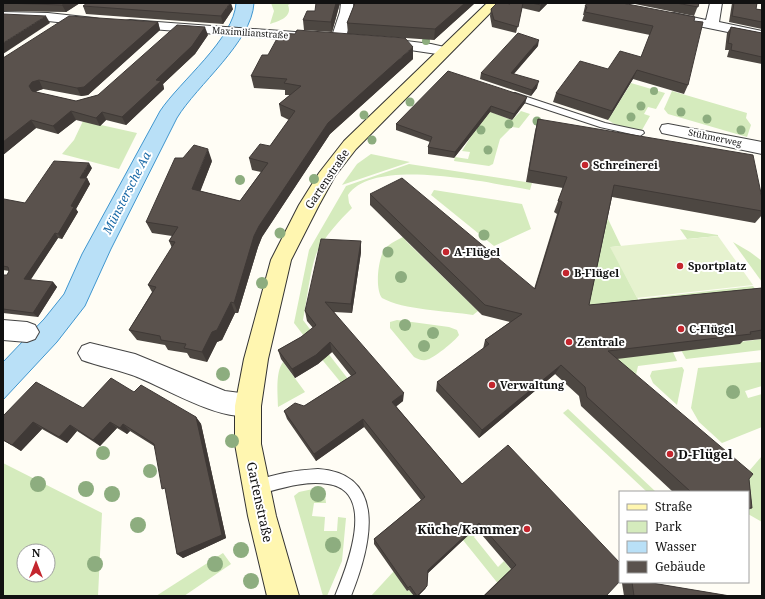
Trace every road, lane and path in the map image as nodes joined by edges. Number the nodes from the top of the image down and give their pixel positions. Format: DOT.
graph roads {
  1 [pos="347,3"];
  2 [pos="494,3"];
  3 [pos="716,3"];
  4 [pos="85,8"];
  5 [pos="658,14"];
  6 [pos="3,16"];
  7 [pos="67,18"];
  8 [pos="712,25"];
  9 [pos="174,28"];
  10 [pos="51,29"];
  11 [pos="762,35"];
  12 [pos="338,39"];
  13 [pos="352,40"];
  14 [pos="158,42"];
  15 [pos="368,42"];
  16 [pos="444,52"];
  17 [pos="501,91"];
  18 [pos="668,129"];
  19 [pos="640,133"];
  20 [pos="762,148"];
  21 [pos="3,330"];
  22 [pos="27,332"];
  23 [pos="90,353"];
  24 [pos="248,406"];
  25 [pos="256,488"];
  26 [pos="283,596"];
  27 [pos="343,596"];
  1 -- 12 [label="street"];
  2 -- 16 [label="street, Gartenstraße"];
  3 -- 8 [label="street"];
  4 -- 7 [label="street"];
  5 -- 8 [label="street"];
  6 -- 7 [label="street, Maximilianstraße"];
  7 -- 9 [label="street, Maximilianstraße"];
  7 -- 10 [label="street"];
  8 -- 11 [label="street"];
  9 -- 12 [label="street, Maximilianstraße"];
  9 -- 14 [label="street"];
  12 -- 13 [label="street, Maximilianstraße"];
  15 -- 16 [label="street"];
  16 -- 24 [label="street, Gartenstraße"];
  17 -- 19 [label="lane"];
  18 -- 20 [label="street, Stühmerweg"];
  21 -- 22 [label="street"];
  23 -- 24 [label="street"];
  24 -- 25 [label="street, Gartenstraße"];
  25 -- 26 [label="street, Gartenstraße"];
  25 -- 27 [label="lane"];
}
